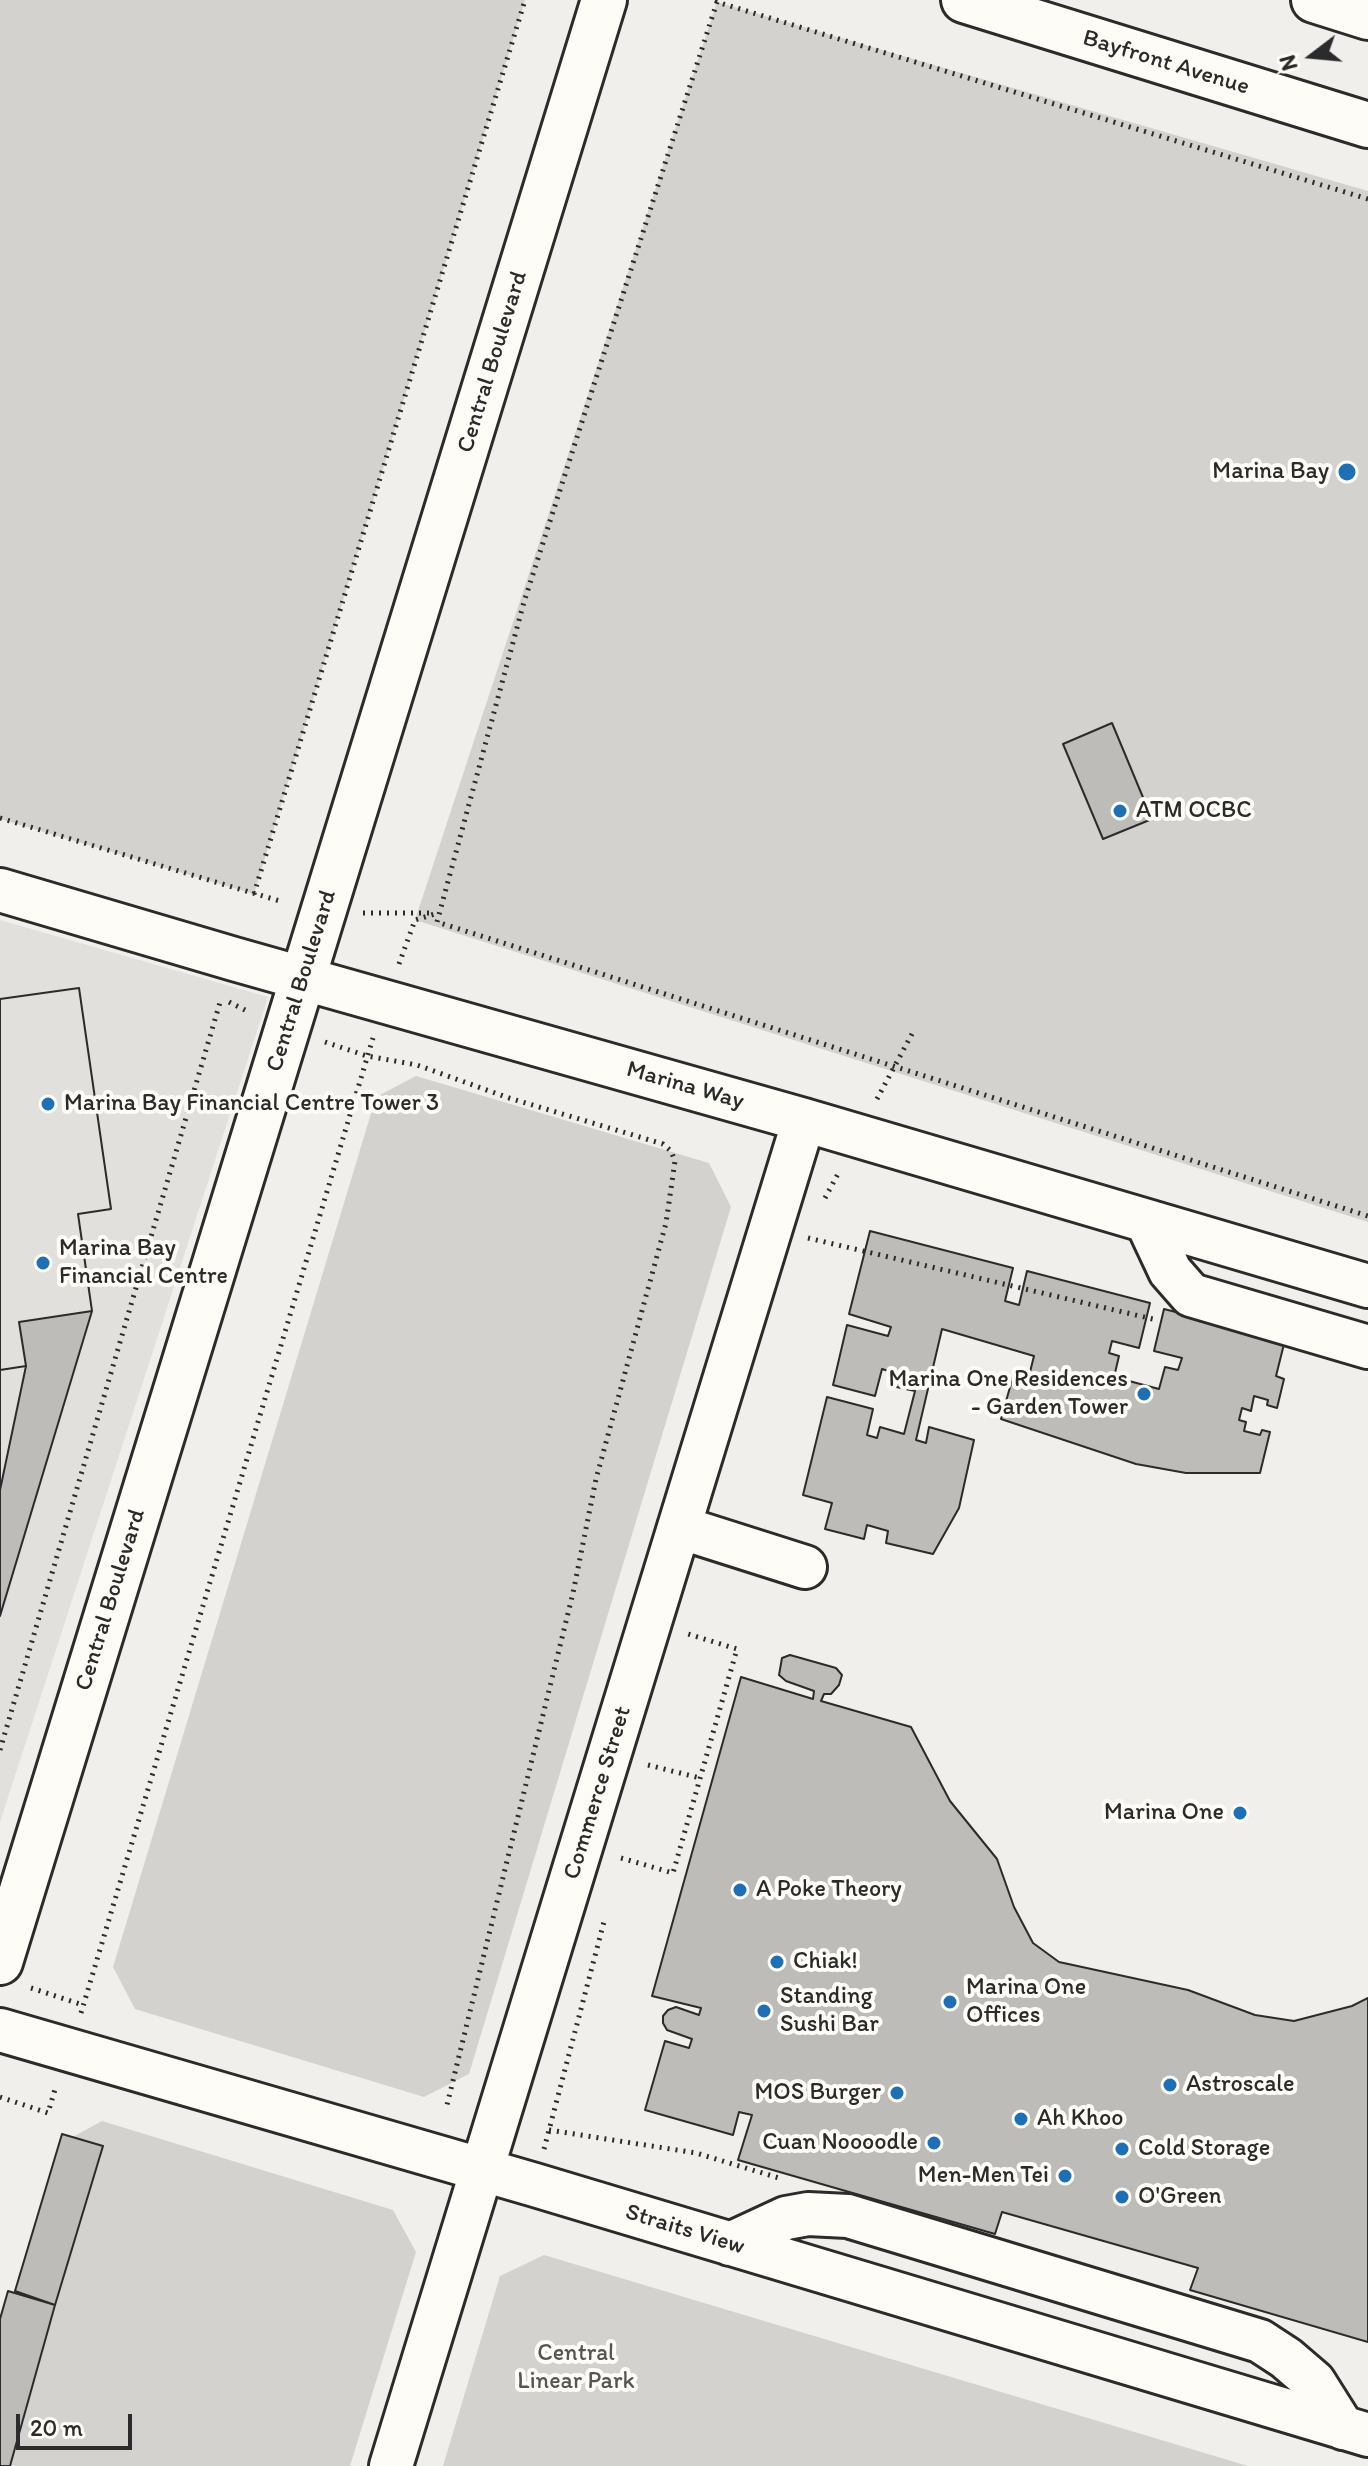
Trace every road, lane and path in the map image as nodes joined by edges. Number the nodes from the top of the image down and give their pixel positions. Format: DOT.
graph roads {
  1 [pos="525,0"];
  2 [pos="604,0"];
  3 [pos="709,0"];
  4 [pos="964,0"];
  5 [pos="1314,0"];
  6 [pos="717,1"];
  7 [pos="1368,17"];
  8 [pos="1368,125"];
  9 [pos="1368,199"];
  10 [pos="0,818"];
  11 [pos="0,890"];
  12 [pos="438,913"];
  13 [pos="303,978"];
  14 [pos="221,999"];
  15 [pos="386,1002"];
  16 [pos="913,1032"];
  17 [pos="367,1056"];
  18 [pos="894,1067"];
  19 [pos="804,1120"];
  20 [pos="858,1136"];
  21 [pos="824,1199"];
  22 [pos="1368,1216"];
  23 [pos="1147,1222"];
  24 [pos="811,1225"];
  25 [pos="1368,1286"];
  26 [pos="1170,1323"];
  27 [pos="1368,1347"];
  28 [pos="679,1527"];
  29 [pos="805,1567"];
  30 [pos="691,1620"];
  31 [pos="687,1634"];
  32 [pos="683,1648"];
  33 [pos="0,1750"];
  34 [pos="653,1750"];
  35 [pos="648,1765"];
  36 [pos="644,1778"];
  37 [pos="700,1778"];
  38 [pos="625,1845"];
  39 [pos="621,1858"];
  40 [pos="617,1873"];
  41 [pos="609,1903"];
  42 [pos="14,1974"];
  43 [pos="83,2005"];
  44 [pos="0,2030"];
  45 [pos="67,2049"];
  46 [pos="0,2097"];
  47 [pos="447,2105"];
  48 [pos="483,2171"];
  49 [pos="535,2185"];
  50 [pos="730,2244"];
  51 [pos="1355,2432"];
  52 [pos="391,2466"];
  1 -- 10 [label="path"];
  2 -- 13 [label="main road, Central Boulevard"];
  3 -- 6 [label="path"];
  4 -- 8 [label="main road, Bayfront Avenue"];
  5 -- 7 [label="main road"];
  6 -- 9 [label="path"];
  6 -- 12 [label="path"];
  11 -- 13 [label="street, Marina Way"];
  12 -- 15 [label="path"];
  12 -- 18 [label="path"];
  13 -- 15 [label="street, Marina Way"];
  13 -- 42 [label="main road, Central Boulevard"];
  14 -- 33 [label="path"];
  15 -- 17 [label="path"];
  15 -- 19 [label="street, Marina Way"];
  16 -- 18 [label="path"];
  17 -- 43 [label="path"];
  17 -- 47 [label="path"];
  18 -- 20 [label="path"];
  18 -- 22 [label="path"];
  19 -- 20 [label="street, Marina Way"];
  19 -- 28 [label="street, Commerce Street"];
  20 -- 21 [label="path"];
  20 -- 23 [label="street, Marina Way"];
  23 -- 25 [label="street, Marina Way"];
  23 -- 27 [label="street"];
  24 -- 26 [label="path"];
  28 -- 29 [label="street"];
  28 -- 48 [label="street, Commerce Street"];
  30 -- 31 [label="path"];
  31 -- 32 [label="path"];
  31 -- 37 [label="path"];
  34 -- 35 [label="path"];
  35 -- 36 [label="path"];
  35 -- 37 [label="path"];
  37 -- 39 [label="path"];
  38 -- 39 [label="path"];
  39 -- 40 [label="path"];
  41 -- 49 [label="path"];
  42 -- 43 [label="path"];
  43 -- 45 [label="path"];
  44 -- 45 [label="street, Straits View"];
  45 -- 46 [label="path"];
  45 -- 48 [label="street, Straits View"];
  48 -- 49 [label="street, Straits View"];
  48 -- 52 [label="street, Commerce Street"];
  49 -- 50 [label="street, Straits View"];
  50 -- 51 [label="street, Straits View"];
  50 -- 51 [label="street"];
}
